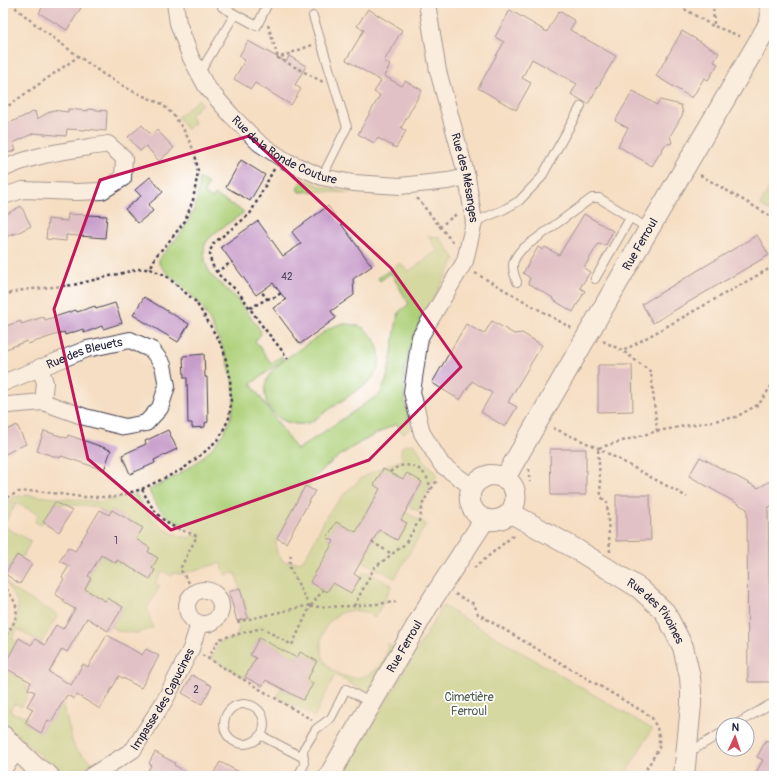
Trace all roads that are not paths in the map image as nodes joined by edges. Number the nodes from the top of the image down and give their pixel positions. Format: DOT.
graph roads {
  1 [pos="175,3"];
  2 [pos="224,3"];
  3 [pos="427,3"];
  4 [pos="764,3"];
  5 [pos="266,7"];
  6 [pos="774,11"];
  7 [pos="235,14"];
  8 [pos="313,16"];
  9 [pos="762,36"];
  10 [pos="199,74"];
  11 [pos="581,106"];
  12 [pos="3,169"];
  13 [pos="322,177"];
  14 [pos="467,177"];
  15 [pos="3,196"];
  16 [pos="630,218"];
  17 [pos="474,222"];
  18 [pos="649,229"];
  19 [pos="595,279"];
  20 [pos="517,282"];
  21 [pos="40,367"];
  22 [pos="3,383"];
  23 [pos="43,402"];
  24 [pos="3,406"];
  25 [pos="505,478"];
  26 [pos="472,487"];
  27 [pos="518,517"];
  28 [pos="485,519"];
  29 [pos="199,624"];
  30 [pos="372,703"];
  31 [pos="769,705"];
  32 [pos="749,717"];
  33 [pos="260,735"];
  34 [pos="3,736"];
  35 [pos="715,737"];
  36 [pos="18,751"];
  37 [pos="686,754"];
  38 [pos="304,758"];
  39 [pos="3,769"];
  40 [pos="49,776"];
  41 [pos="91,776"];
  42 [pos="298,776"];
  43 [pos="330,776"];
  44 [pos="684,776"];
  1 -- 10 [label="street, Rue de la Ronde Couture"];
  2 -- 7 [label="lane"];
  3 -- 14 [label="street, Rue des Mésanges"];
  4 -- 9 [label="lane"];
  5 -- 7 [label="lane"];
  6 -- 9 [label="street, Rue Ferroul"];
  7 -- 10 [label="lane"];
  8 -- 13 [label="lane"];
  9 -- 18 [label="street, Rue Ferroul"];
  10 -- 13 [label="street, Rue de la Ronde Couture"];
  11 -- 17 [label="lane"];
  12 -- 15 [label="street"];
  13 -- 14 [label="street, Rue de la Ronde Couture"];
  14 -- 17 [label="street, Rue des Mésanges"];
  16 -- 18 [label="lane"];
  16 -- 19 [label="lane"];
  16 -- 20 [label="lane"];
  17 -- 26 [label="street, Rue des Mésanges"];
  18 -- 25 [label="street, Rue Ferroul"];
  21 -- 22 [label="street, Rue des Bleuets"];
  21 -- 23 [label="street"];
  21 -- 23 [label="street, Rue des Bleuets"];
  23 -- 24 [label="street, Rue des Bleuets"];
  25 -- 26 [label="street"];
  25 -- 27 [label="street"];
  26 -- 28 [label="street"];
  27 -- 28 [label="street"];
  27 -- 37 [label="street, Rue des Pivoines"];
  28 -- 30 [label="street, Rue Ferroul"];
  29 -- 29 [label="street"];
  29 -- 41 [label="street, Impasse des Capucines"];
  30 -- 38 [label="lane"];
  30 -- 43 [label="street, Rue Ferroul"];
  31 -- 32 [label="lane"];
  33 -- 33 [label="lane"];
  33 -- 38 [label="lane"];
  34 -- 36 [label="street"];
  35 -- 37 [label="lane"];
  36 -- 39 [label="street"];
  36 -- 40 [label="street"];
  37 -- 44 [label="street, Rue des Pivoines"];
  38 -- 42 [label="lane"];
}
